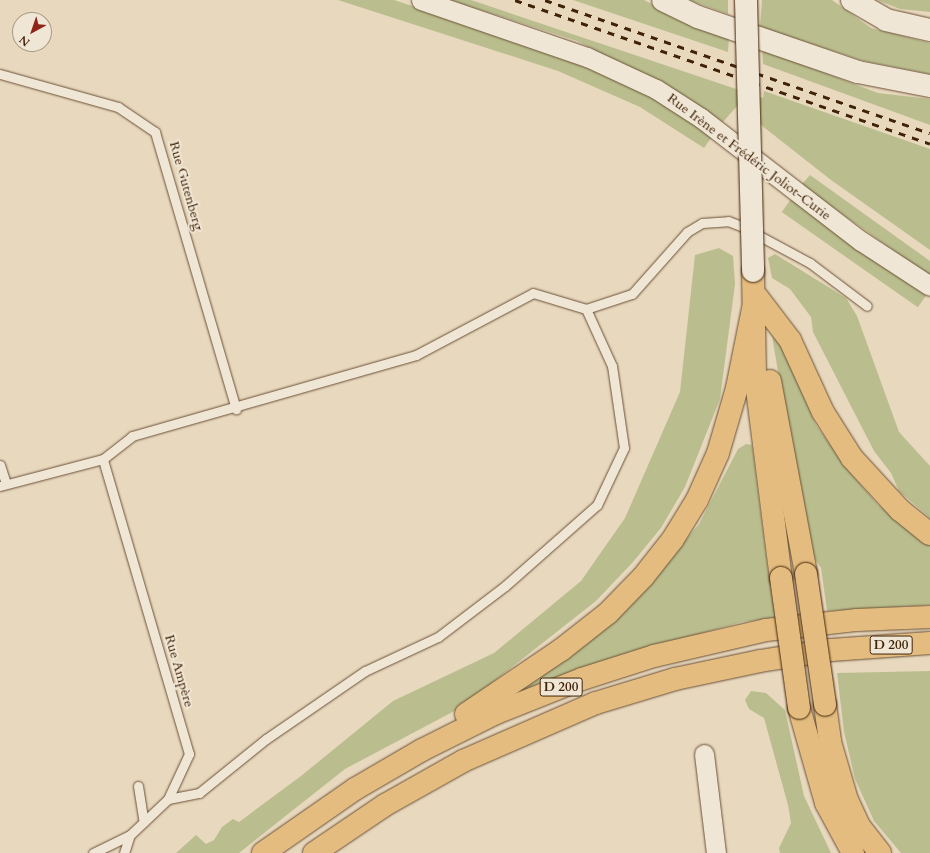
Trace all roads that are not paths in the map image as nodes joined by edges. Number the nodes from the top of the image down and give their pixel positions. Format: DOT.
graph roads {
  1 [pos="421,0"];
  2 [pos="663,0"];
  3 [pos="746,0"];
  4 [pos="852,0"];
  5 [pos="930,30"];
  6 [pos="0,74"];
  7 [pos="930,86"];
  8 [pos="930,286"];
  9 [pos="755,303"];
  10 [pos="868,306"];
  11 [pos="586,309"];
  12 [pos="236,409"];
  13 [pos="103,459"];
  14 [pos="0,465"];
  15 [pos="3,485"];
  16 [pos="930,534"];
  17 [pos="930,617"];
  18 [pos="930,643"];
  19 [pos="852,648"];
  20 [pos="930,656"];
  21 [pos="704,754"];
  22 [pos="370,779"];
  23 [pos="138,786"];
  24 [pos="168,798"];
  25 [pos="144,822"];
  26 [pos="130,835"];
  27 [pos="93,853"];
  28 [pos="124,853"];
  29 [pos="263,853"];
  30 [pos="314,853"];
  31 [pos="716,853"];
  32 [pos="853,853"];
  33 [pos="880,853"];
  1 -- 8 [label="street, Rue Irène et Frédéric Joliot-Curie"];
  2 -- 7 [label="main road"];
  3 -- 9 [label="main road, bridge"];
  4 -- 5 [label="main road"];
  6 -- 12 [label="lane, Rue Gutenberg"];
  9 -- 16 [label="main road"];
  9 -- 22 [label="main road"];
  9 -- 32 [label="main road, bridge"];
  9 -- 33 [label="main road, bridge"];
  10 -- 11 [label="lane"];
  11 -- 12 [label="lane"];
  11 -- 24 [label="lane"];
  12 -- 13 [label="lane"];
  13 -- 15 [label="lane"];
  13 -- 24 [label="lane, Rue Ampère"];
  14 -- 15 [label="lane"];
  17 -- 22 [label="main road, D 200"];
  18 -- 19 [label="main road, D 200"];
  19 -- 20 [label="main road"];
  19 -- 30 [label="main road, D 200"];
  21 -- 31 [label="street"];
  22 -- 29 [label="main road, D 200"];
  23 -- 25 [label="lane"];
  24 -- 25 [label="lane, Rue Ampère"];
  25 -- 26 [label="lane, Rue Ampère"];
  26 -- 27 [label="lane, Rue Ampère"];
  26 -- 28 [label="lane"];
}
